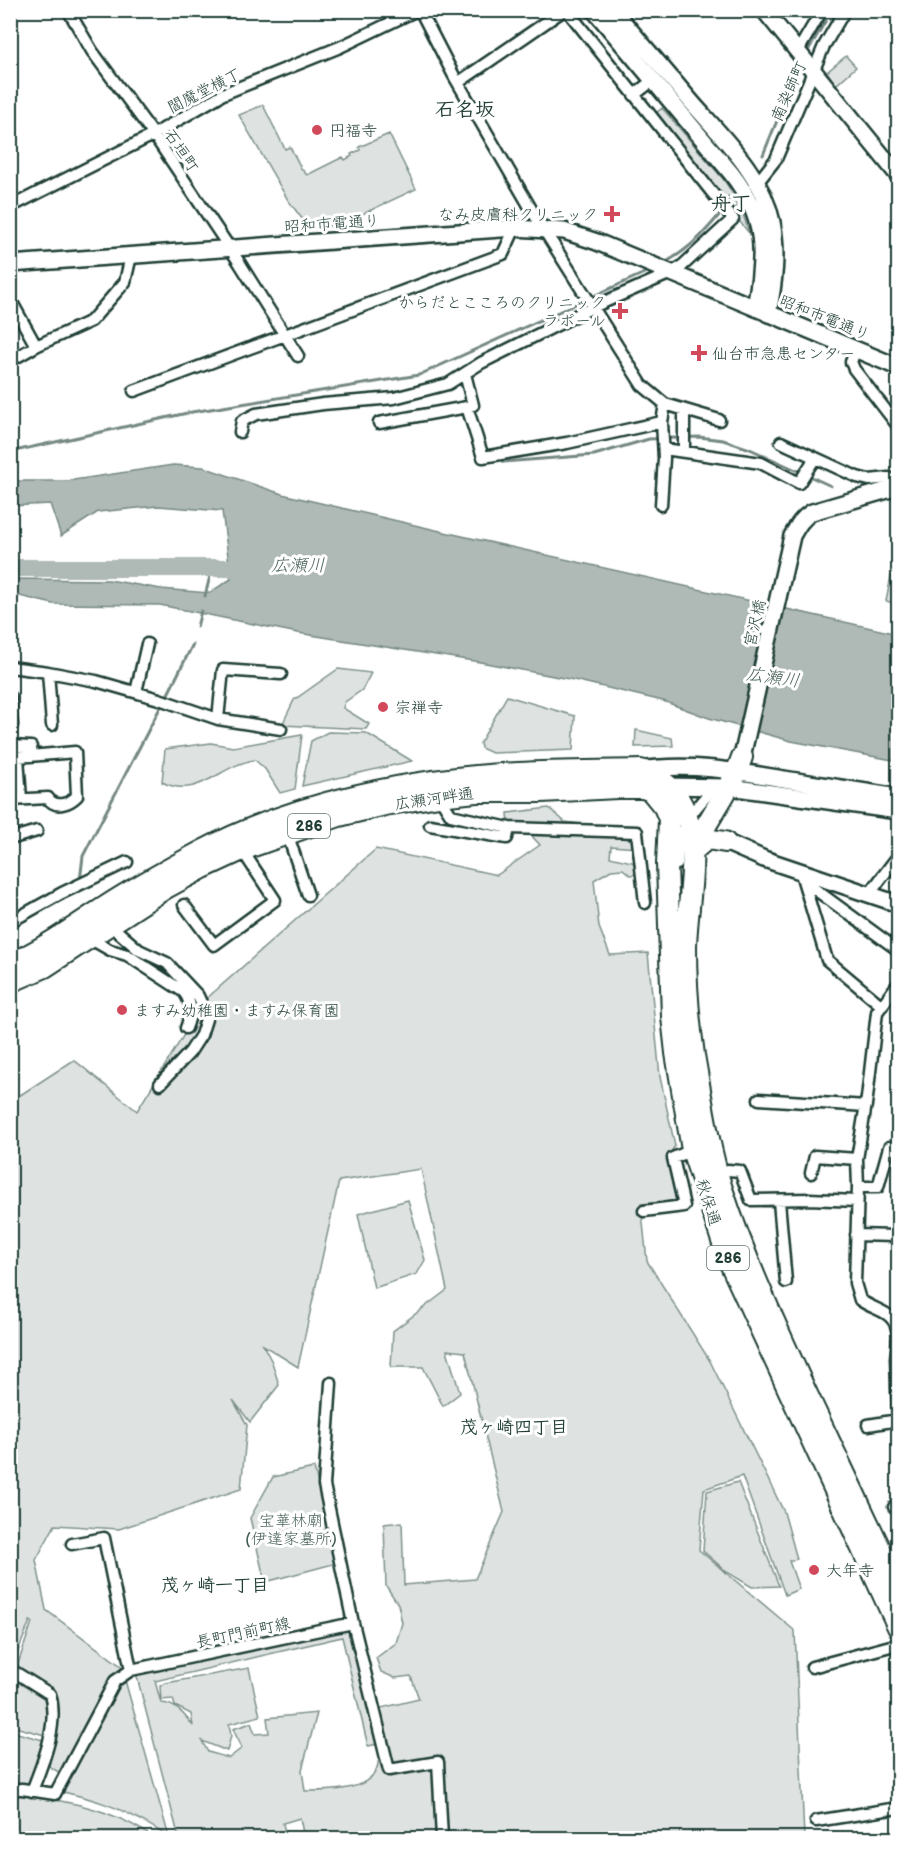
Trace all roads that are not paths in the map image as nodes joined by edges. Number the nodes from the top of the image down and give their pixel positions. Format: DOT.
graph roads {
  1 [pos="68,10"];
  2 [pos="419,10"];
  3 [pos="565,10"];
  4 [pos="594,10"];
  5 [pos="613,10"];
  6 [pos="764,10"];
  7 [pos="822,10"];
  8 [pos="845,10"];
  9 [pos="799,53"];
  10 [pos="812,70"];
  11 [pos="652,81"];
  12 [pos="459,82"];
  13 [pos="634,95"];
  14 [pos="153,135"];
  15 [pos="898,175"];
  16 [pos="758,183"];
  17 [pos="10,207"];
  18 [pos="515,228"];
  19 [pos="543,229"];
  20 [pos="229,249"];
  21 [pos="131,256"];
  22 [pos="10,264"];
  23 [pos="662,269"];
  24 [pos="10,299"];
  25 [pos="592,305"];
  26 [pos="762,311"];
  27 [pos="286,335"];
  28 [pos="36,346"];
  29 [pos="856,349"];
  30 [pos="298,356"];
  31 [pos="10,361"];
  32 [pos="898,367"];
  33 [pos="465,374"];
  34 [pos="134,391"];
  35 [pos="665,404"];
  36 [pos="466,407"];
  37 [pos="684,410"];
  38 [pos="719,420"];
  39 [pos="379,423"];
  40 [pos="663,425"];
  41 [pos="898,426"];
  42 [pos="240,432"];
  43 [pos="781,442"];
  44 [pos="664,446"];
  45 [pos="684,451"];
  46 [pos="813,461"];
  47 [pos="898,486"];
  48 [pos="661,504"];
  49 [pos="147,644"];
  50 [pos="10,667"];
  51 [pos="48,672"];
  52 [pos="281,674"];
  53 [pos="136,692"];
  54 [pos="10,697"];
  55 [pos="218,719"];
  56 [pos="12,725"];
  57 [pos="52,725"];
  58 [pos="280,729"];
  59 [pos="10,746"];
  60 [pos="32,756"];
  61 [pos="733,771"];
  62 [pos="642,779"];
  63 [pos="666,785"];
  64 [pos="439,796"];
  65 [pos="898,798"];
  66 [pos="16,799"];
  67 [pos="898,811"];
  68 [pos="698,815"];
  69 [pos="430,825"];
  70 [pos="509,828"];
  71 [pos="37,831"];
  72 [pos="287,833"];
  73 [pos="10,840"];
  74 [pos="725,842"];
  75 [pos="242,850"];
  76 [pos="682,854"];
  77 [pos="895,860"];
  78 [pos="127,862"];
  79 [pos="803,876"];
  80 [pos="870,893"];
  81 [pos="308,895"];
  82 [pos="645,903"];
  83 [pos="898,904"];
  84 [pos="184,905"];
  85 [pos="669,914"];
  86 [pos="10,922"];
  87 [pos="109,924"];
  88 [pos="89,938"];
  89 [pos="898,950"];
  90 [pos="10,964"];
  91 [pos="10,982"];
  92 [pos="898,984"];
  93 [pos="882,1006"];
  94 [pos="186,1028"];
  95 [pos="160,1084"];
  96 [pos="759,1099"];
  97 [pos="866,1106"];
  98 [pos="701,1148"];
  99 [pos="898,1150"];
  100 [pos="857,1159"];
  101 [pos="717,1173"];
  102 [pos="811,1173"];
  103 [pos="858,1186"];
  104 [pos="779,1201"];
  105 [pos="857,1201"];
  106 [pos="644,1210"];
  107 [pos="856,1235"];
  108 [pos="895,1236"];
  109 [pos="786,1282"];
  110 [pos="898,1336"];
  111 [pos="897,1377"];
  112 [pos="331,1383"];
  113 [pos="898,1418"];
  114 [pos="868,1425"];
  115 [pos="72,1544"];
  116 [pos="898,1586"];
  117 [pos="353,1623"];
  118 [pos="898,1626"];
  119 [pos="898,1644"];
  120 [pos="812,1667"];
  121 [pos="10,1669"];
  122 [pos="131,1670"];
  123 [pos="10,1789"];
  124 [pos="32,1791"];
  125 [pos="898,1808"];
  126 [pos="816,1821"];
  127 [pos="442,1839"];
  1 -- 14 [label="street, 石垣町"];
  2 -- 12 [label="street"];
  2 -- 14 [label="street, 閻魔堂横丁"];
  3 -- 12 [label="street"];
  3 -- 13 [label="street"];
  4 -- 11 [label="street"];
  5 -- 16 [label="street"];
  6 -- 9 [label="street"];
  7 -- 9 [label="street"];
  8 -- 10 [label="street, 南染師町"];
  9 -- 10 [label="street"];
  10 -- 15 [label="street"];
  10 -- 16 [label="street, 南染師町"];
  11 -- 13 [label="street"];
  11 -- 26 [label="street"];
  12 -- 19 [label="street"];
  13 -- 23 [label="street"];
  14 -- 17 [label="street, 閻魔堂横丁"];
  14 -- 20 [label="street, 石垣町"];
  16 -- 26 [label="street"];
  18 -- 19 [label="street, 昭和市電通り"];
  18 -- 20 [label="street, 昭和市電通り"];
  18 -- 27 [label="street"];
  19 -- 23 [label="street, 昭和市電通り"];
  19 -- 25 [label="street"];
  20 -- 21 [label="street, 昭和市電通り"];
  20 -- 27 [label="street, 石垣町"];
  21 -- 22 [label="street, 昭和市電通り"];
  21 -- 28 [label="street"];
  23 -- 25 [label="street"];
  23 -- 26 [label="street, 昭和市電通り"];
  24 -- 28 [label="street"];
  25 -- 33 [label="street"];
  25 -- 35 [label="street"];
  26 -- 29 [label="street, 昭和市電通り"];
  27 -- 30 [label="street, 石垣町"];
  27 -- 34 [label="street"];
  28 -- 31 [label="street"];
  29 -- 32 [label="street, 昭和市電通り"];
  29 -- 41 [label="street"];
  33 -- 36 [label="street"];
  33 -- 42 [label="street"];
  35 -- 37 [label="street"];
  35 -- 40 [label="street"];
  36 -- 39 [label="street"];
  36 -- 40 [label="street"];
  37 -- 38 [label="street"];
  37 -- 45 [label="street"];
  40 -- 44 [label="street"];
  43 -- 46 [label="street"];
  44 -- 45 [label="street"];
  44 -- 48 [label="street"];
  45 -- 46 [label="street"];
  46 -- 47 [label="street"];
  47 -- 61 [label="street, 宮沢橋"];
  49 -- 53 [label="street"];
  50 -- 51 [label="street"];
  51 -- 53 [label="street"];
  51 -- 57 [label="street"];
  52 -- 55 [label="street"];
  53 -- 55 [label="street"];
  54 -- 56 [label="street"];
  55 -- 58 [label="street"];
  59 -- 60 [label="street"];
  60 -- 66 [label="street"];
  60 -- 66 [label="street"];
  61 -- 62 [label="street, 広瀬河畔通"];
  61 -- 63 [label="street, 広瀬河畔通"];
  61 -- 65 [label="street, 広瀬河畔通"];
  61 -- 67 [label="street, 広瀬河畔通"];
  61 -- 68 [label="highway"];
  62 -- 63 [label="highway, 秋保通 / 286"];
  62 -- 64 [label="highway, 広瀬河畔通 / 286"];
  62 -- 85 [label="highway, 秋保通 / 286"];
  62 -- 90 [label="highway, 広瀬河畔通 / 286"];
  63 -- 68 [label="highway, 秋保通 / 286"];
  64 -- 70 [label="street"];
  64 -- 72 [label="highway, 広瀬河畔通 / 286"];
  68 -- 74 [label="street"];
  68 -- 76 [label="highway, 秋保通 / 286"];
  69 -- 70 [label="street"];
  70 -- 82 [label="street"];
  71 -- 73 [label="street"];
  72 -- 75 [label="highway, 広瀬河畔通 / 286"];
  72 -- 81 [label="street"];
  74 -- 76 [label="highway"];
  74 -- 79 [label="street"];
  75 -- 84 [label="street"];
  75 -- 87 [label="highway, 広瀬河畔通 / 286"];
  76 -- 85 [label="street"];
  76 -- 98 [label="highway, 秋保通 / 286"];
  77 -- 80 [label="street"];
  78 -- 86 [label="street"];
  79 -- 80 [label="street"];
  79 -- 89 [label="street"];
  79 -- 93 [label="street"];
  80 -- 83 [label="street"];
  85 -- 98 [label="highway, 秋保通 / 286"];
  87 -- 88 [label="highway, 広瀬河畔通 / 286"];
  87 -- 95 [label="street"];
  88 -- 91 [label="highway, 広瀬河畔通 / 286"];
  88 -- 94 [label="street"];
  92 -- 93 [label="street"];
  93 -- 97 [label="street"];
  96 -- 97 [label="street"];
  97 -- 100 [label="street"];
  98 -- 101 [label="highway, 秋保通 / 286"];
  98 -- 106 [label="street"];
  98 -- 118 [label="highway, 秋保通 / 286"];
  99 -- 103 [label="street"];
  100 -- 102 [label="street"];
  100 -- 103 [label="street"];
  101 -- 104 [label="street"];
  101 -- 116 [label="highway, 秋保通 / 286"];
  103 -- 105 [label="street"];
  104 -- 105 [label="street"];
  104 -- 109 [label="street"];
  105 -- 107 [label="street"];
  107 -- 108 [label="street"];
  107 -- 110 [label="street"];
  110 -- 111 [label="street"];
  111 -- 113 [label="street"];
  112 -- 117 [label="street"];
  113 -- 114 [label="street"];
  115 -- 122 [label="street"];
  117 -- 122 [label="street, 長町門前町線"];
  117 -- 127 [label="street"];
  119 -- 120 [label="street"];
  121 -- 124 [label="street"];
  122 -- 124 [label="street"];
  123 -- 124 [label="street"];
  125 -- 126 [label="street"];
}
